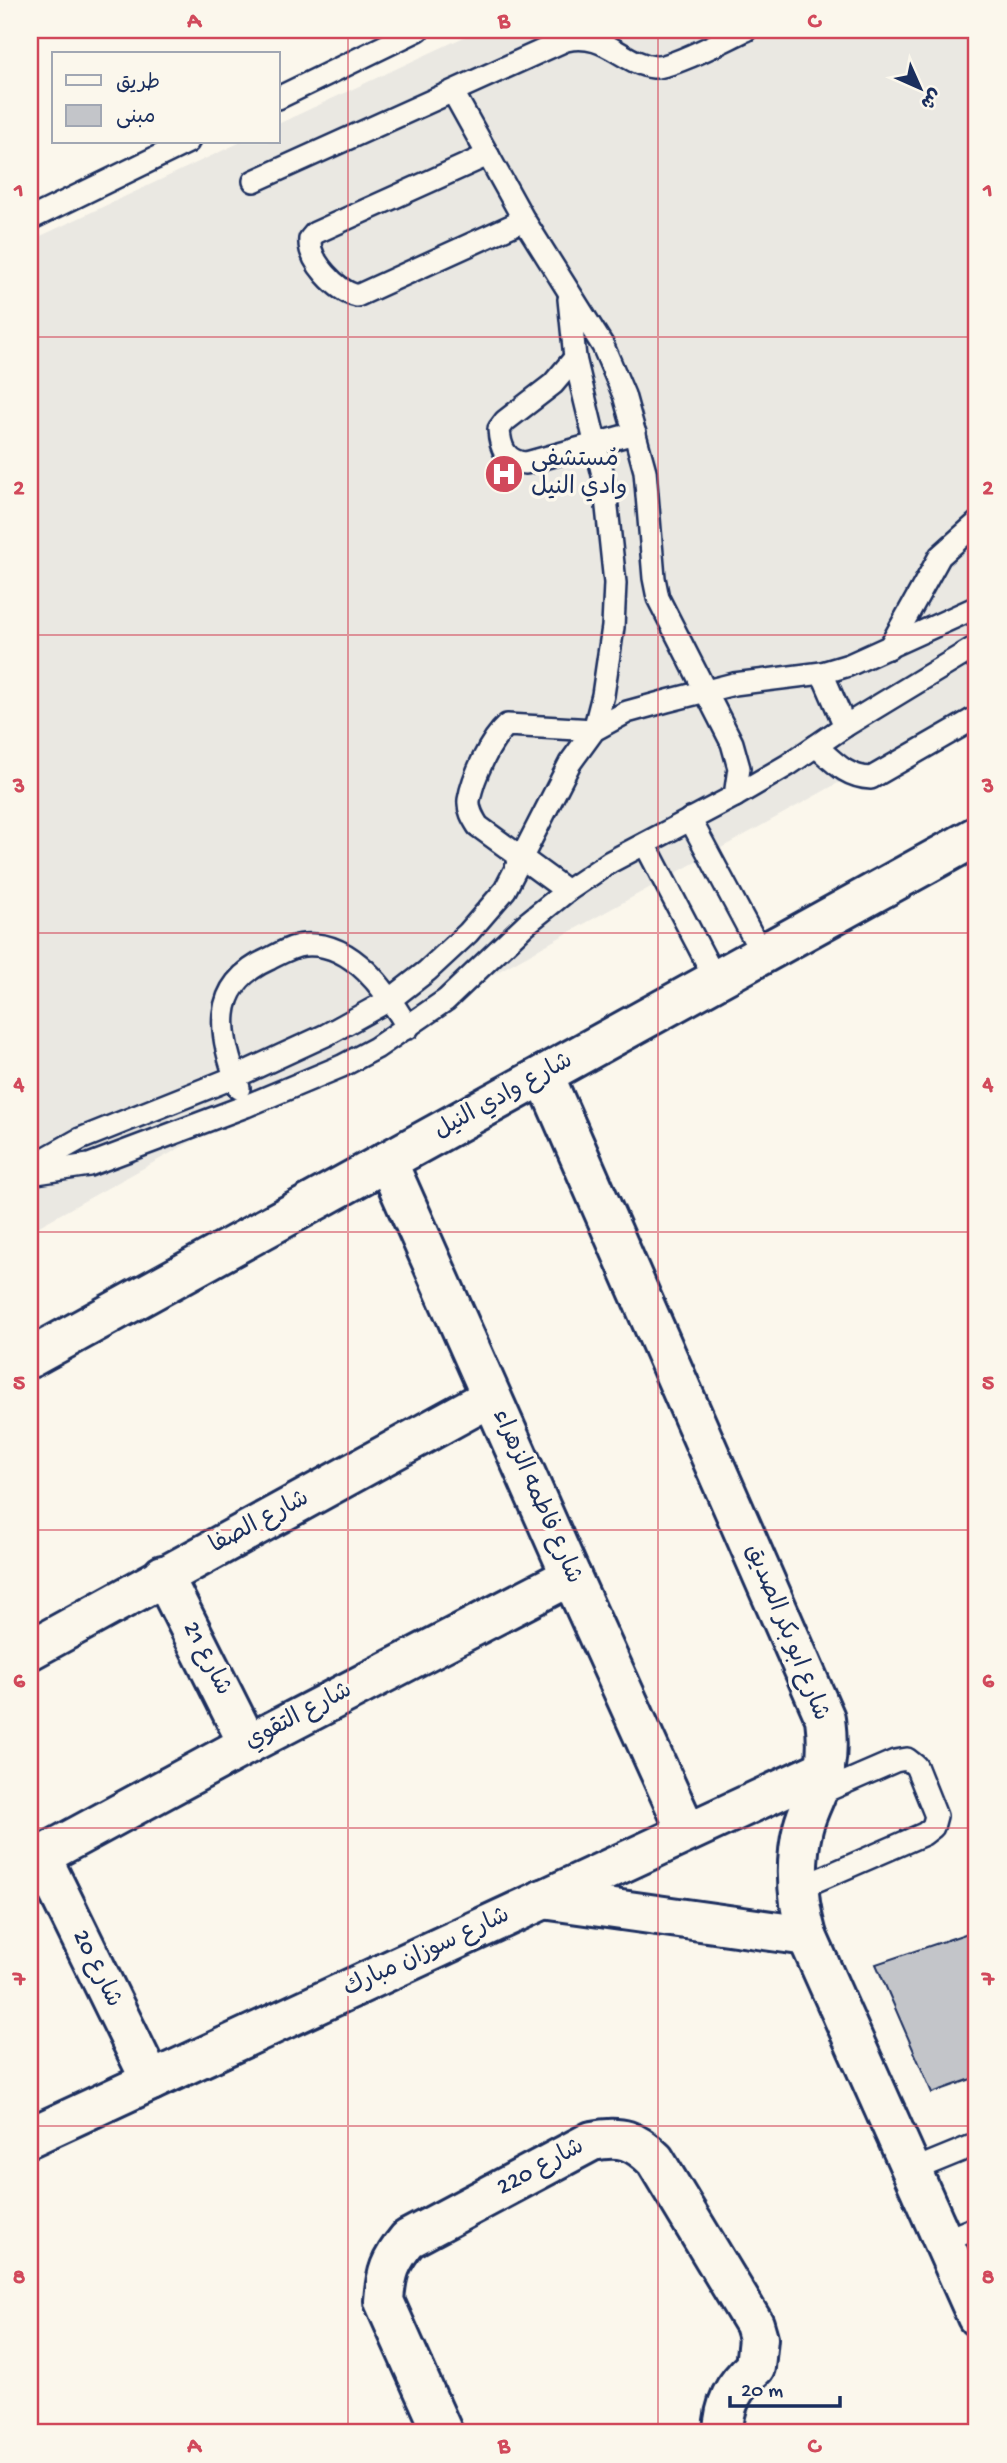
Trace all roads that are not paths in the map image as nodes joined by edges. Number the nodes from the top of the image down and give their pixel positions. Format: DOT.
graph roads {
  1 [pos="418,30"];
  2 [pos="746,30"];
  3 [pos="374,39"];
  4 [pos="453,92"];
  5 [pos="280,97"];
  6 [pos="184,144"];
  7 [pos="488,155"];
  8 [pos="254,181"];
  9 [pos="30,219"];
  10 [pos="524,220"];
  11 [pos="568,293"];
  12 [pos="575,358"];
  13 [pos="635,433"];
  14 [pos="596,443"];
  15 [pos="977,523"];
  16 [pos="977,607"];
  17 [pos="977,646"];
  18 [pos="889,648"];
  19 [pos="822,673"];
  20 [pos="704,691"];
  21 [pos="977,717"];
  22 [pos="845,726"];
  23 [pos="594,730"];
  24 [pos="817,746"];
  25 [pos="735,796"];
  26 [pos="690,819"];
  27 [pos="977,836"];
  28 [pos="645,844"];
  29 [pos="522,859"];
  30 [pos="567,891"];
  31 [pos="762,954"];
  32 [pos="716,980"];
  33 [pos="391,999"];
  34 [pos="408,1028"];
  35 [pos="544,1075"];
  36 [pos="235,1077"];
  37 [pos="246,1106"];
  38 [pos="387,1161"];
  39 [pos="30,1167"];
  40 [pos="30,1174"];
  41 [pos="30,1357"];
  42 [pos="491,1397"];
  43 [pos="163,1575"];
  44 [pos="571,1576"];
  45 [pos="30,1650"];
  46 [pos="248,1744"];
  47 [pos="820,1783"];
  48 [pos="687,1832"];
  49 [pos="35,1859"];
  50 [pos="797,1889"];
  51 [pos="543,1899"];
  52 [pos="807,1936"];
  53 [pos="151,2081"];
  54 [pos="30,2137"];
  55 [pos="977,2144"];
  56 [pos="912,2171"];
  57 [pos="960,2234"];
  58 [pos="976,2312"];
  59 [pos="443,2433"];
  60 [pos="723,2433"];
  1 -- 3 [label="lane"];
  2 -- 4 [label="lane"];
  3 -- 5 [label="lane"];
  4 -- 7 [label="lane"];
  4 -- 8 [label="lane"];
  6 -- 9 [label="lane"];
  7 -- 10 [label="lane"];
  7 -- 10 [label="lane"];
  10 -- 11 [label="lane"];
  11 -- 12 [label="lane"];
  11 -- 13 [label="lane"];
  12 -- 14 [label="lane"];
  12 -- 14 [label="lane"];
  13 -- 14 [label="lane"];
  13 -- 20 [label="lane"];
  14 -- 23 [label="lane"];
  15 -- 18 [label="lane"];
  16 -- 18 [label="lane"];
  17 -- 22 [label="lane"];
  18 -- 19 [label="lane"];
  19 -- 20 [label="lane"];
  19 -- 22 [label="lane"];
  20 -- 23 [label="lane"];
  20 -- 25 [label="lane"];
  21 -- 24 [label="lane"];
  22 -- 24 [label="lane"];
  23 -- 29 [label="lane"];
  23 -- 29 [label="lane"];
  24 -- 25 [label="lane"];
  25 -- 26 [label="lane"];
  26 -- 28 [label="lane"];
  26 -- 31 [label="lane"];
  27 -- 31 [label="street, شارع وادي النيل"];
  28 -- 30 [label="lane"];
  28 -- 32 [label="lane"];
  29 -- 30 [label="lane"];
  29 -- 33 [label="lane"];
  30 -- 34 [label="lane"];
  31 -- 32 [label="street, شارع وادي النيل"];
  32 -- 35 [label="street, شارع وادي النيل"];
  33 -- 34 [label="lane"];
  33 -- 36 [label="lane"];
  33 -- 36 [label="lane"];
  34 -- 37 [label="lane"];
  35 -- 38 [label="street, شارع وادي النيل"];
  35 -- 47 [label="street, شارع ابو بكر الصديق"];
  36 -- 37 [label="lane"];
  36 -- 39 [label="lane"];
  37 -- 40 [label="lane"];
  38 -- 41 [label="street, شارع وادي النيل"];
  38 -- 42 [label="street, شارع فاطمه الزهراء"];
  42 -- 43 [label="street, شارع الصفا"];
  42 -- 44 [label="street, شارع فاطمه الزهراء"];
  43 -- 45 [label="street, شارع الصفا"];
  43 -- 46 [label="street, شارع 21"];
  44 -- 46 [label="street, شارع التقوي"];
  44 -- 48 [label="street, شارع فاطمه الزهراء"];
  46 -- 49 [label="street, شارع التقوي"];
  47 -- 48 [label="street, شارع سوزان مبارك"];
  47 -- 50 [label="street, شارع ابو بكر الصديق"];
  47 -- 50 [label="lane"];
  48 -- 51 [label="street, شارع سوزان مبارك"];
  49 -- 53 [label="street, شارع 20"];
  50 -- 52 [label="street, شارع ابو بكر الصديق"];
  51 -- 52 [label="street"];
  51 -- 53 [label="street, شارع سوزان مبارك"];
  52 -- 56 [label="street, شارع ابو بكر الصديق"];
  53 -- 54 [label="street, شارع سوزان مبارك"];
  55 -- 56 [label="lane"];
  56 -- 57 [label="street, شارع ابو بكر الصديق"];
  57 -- 58 [label="street, شارع ابو بكر الصديق"];
  59 -- 60 [label="street, شارع 220"];
}
